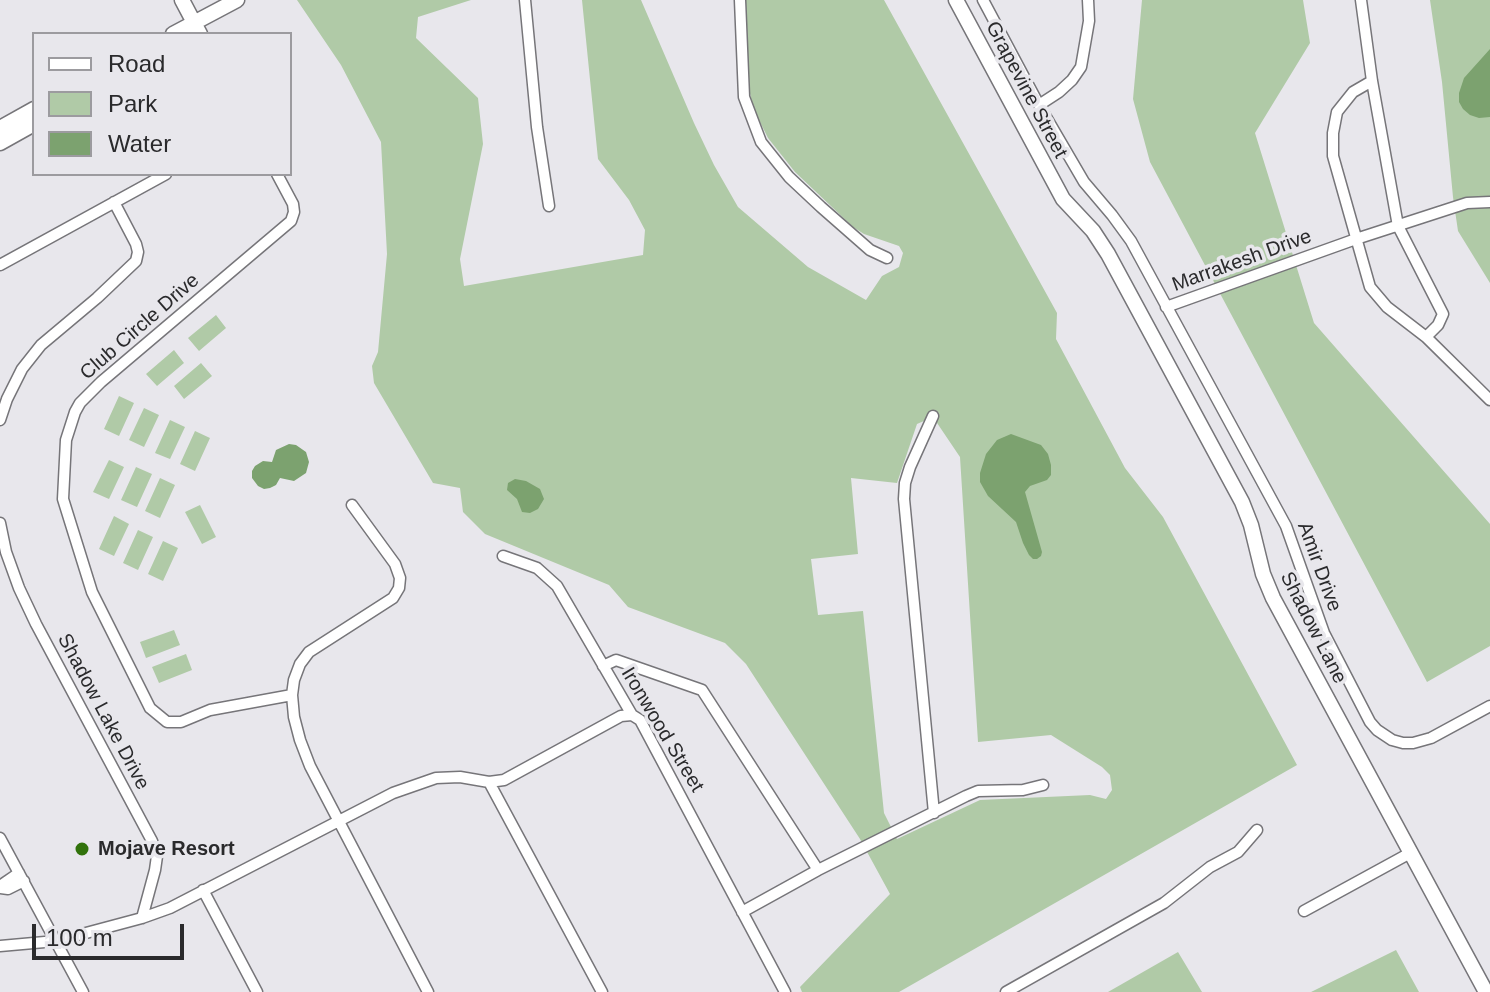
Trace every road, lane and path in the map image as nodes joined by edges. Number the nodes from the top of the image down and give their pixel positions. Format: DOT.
graph roads {
  1 [pos="182,0"];
  2 [pos="237,0"];
  3 [pos="525,0"];
  4 [pos="740,0"];
  5 [pos="956,0"];
  6 [pos="983,0"];
  7 [pos="1088,0"];
  8 [pos="1361,0"];
  9 [pos="197,28"];
  10 [pos="1372,81"];
  11 [pos="1039,105"];
  12 [pos="32,110"];
  13 [pos="32,125"];
  14 [pos="0,128"];
  15 [pos="0,143"];
  16 [pos="162,176"];
  17 [pos="278,176"];
  18 [pos="1063,199"];
  19 [pos="114,202"];
  20 [pos="1490,202"];
  21 [pos="549,206"];
  22 [pos="1398,226"];
  23 [pos="1356,239"];
  24 [pos="887,258"];
  25 [pos="0,265"];
  26 [pos="1166,307"];
  27 [pos="1426,337"];
  28 [pos="1490,400"];
  29 [pos="933,416"];
  30 [pos="0,420"];
  31 [pos="352,505"];
  32 [pos="0,523"];
  33 [pos="503,556"];
  34 [pos="603,666"];
  35 [pos="292,695"];
  36 [pos="1490,706"];
  37 [pos="632,715"];
  38 [pos="489,782"];
  39 [pos="1043,785"];
  40 [pos="934,813"];
  41 [pos="337,821"];
  42 [pos="1257,830"];
  43 [pos="0,838"];
  44 [pos="1412,852"];
  45 [pos="818,870"];
  46 [pos="21,877"];
  47 [pos="0,887"];
  48 [pos="203,890"];
  49 [pos="1304,911"];
  50 [pos="742,912"];
  51 [pos="142,918"];
  52 [pos="56,941"];
  53 [pos="0,946"];
  54 [pos="83,992"];
  55 [pos="257,992"];
  56 [pos="428,992"];
  57 [pos="602,992"];
  58 [pos="785,992"];
  59 [pos="1006,992"];
  60 [pos="1486,992"];
  1 -- 9 [label="street"];
  2 -- 9 [label="street"];
  3 -- 21 [label="street"];
  4 -- 24 [label="street"];
  5 -- 18 [label="street, Grapevine Street"];
  6 -- 11 [label="street, Marrakesh Drive"];
  7 -- 11 [label="street"];
  8 -- 10 [label="street"];
  10 -- 22 [label="street"];
  10 -- 23 [label="street"];
  11 -- 26 [label="street, Marrakesh Drive"];
  12 -- 14 [label="street"];
  13 -- 15 [label="street"];
  16 -- 19 [label="street"];
  17 -- 35 [label="street, Club Circle Drive"];
  18 -- 44 [label="street, Shadow Lane"];
  19 -- 25 [label="street"];
  19 -- 30 [label="street"];
  20 -- 22 [label="street, Marrakesh Drive"];
  22 -- 23 [label="street, Marrakesh Drive"];
  22 -- 27 [label="street"];
  23 -- 26 [label="street, Marrakesh Drive"];
  23 -- 27 [label="street"];
  26 -- 36 [label="street, Amir Drive"];
  27 -- 28 [label="street"];
  29 -- 40 [label="street"];
  31 -- 35 [label="street"];
  32 -- 51 [label="street, Shadow Lake Drive"];
  33 -- 34 [label="street, Ironwood Street"];
  34 -- 37 [label="street, Ironwood Street"];
  34 -- 45 [label="street"];
  35 -- 41 [label="street"];
  37 -- 38 [label="street"];
  37 -- 50 [label="street, Ironwood Street"];
  38 -- 41 [label="street"];
  38 -- 57 [label="street"];
  39 -- 40 [label="street"];
  40 -- 45 [label="street"];
  41 -- 48 [label="street"];
  41 -- 56 [label="street"];
  42 -- 59 [label="street"];
  43 -- 46 [label="street"];
  44 -- 49 [label="street"];
  44 -- 60 [label="street, Shadow Lane"];
  45 -- 50 [label="street"];
  46 -- 47 [label="street"];
  46 -- 52 [label="street"];
  48 -- 51 [label="street"];
  48 -- 55 [label="street"];
  50 -- 58 [label="street, Ironwood Street"];
  51 -- 52 [label="street"];
  52 -- 53 [label="street"];
  52 -- 54 [label="street"];
}
